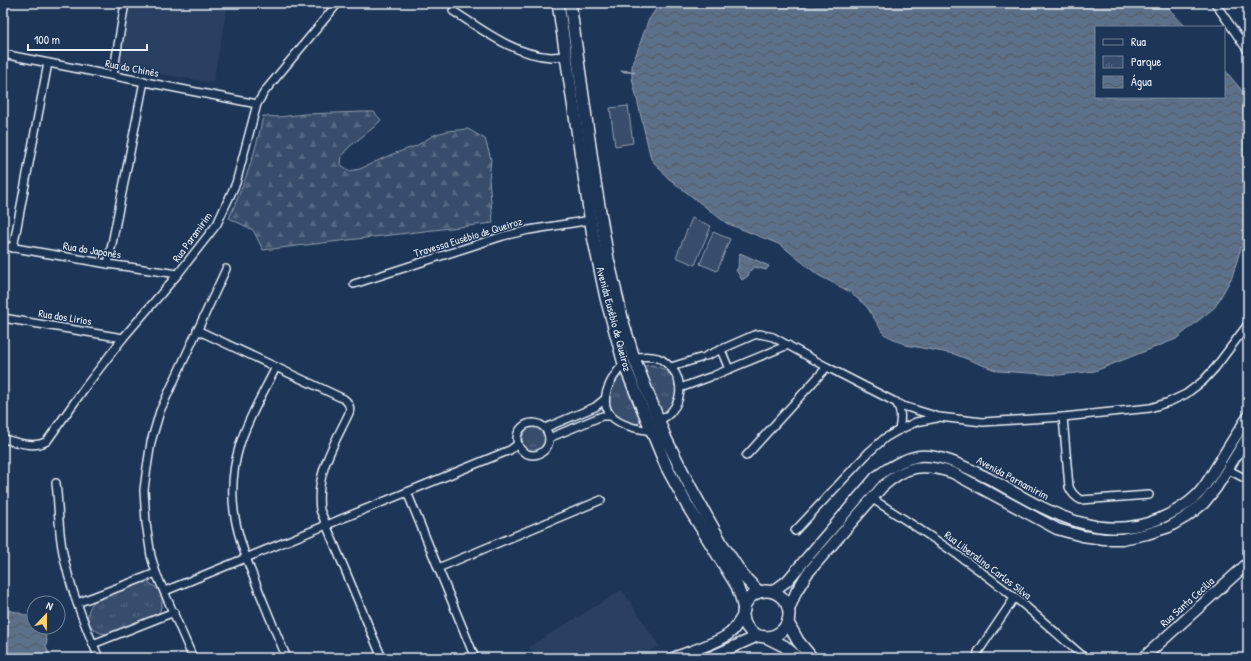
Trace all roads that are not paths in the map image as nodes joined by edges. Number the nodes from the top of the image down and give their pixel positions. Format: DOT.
graph roads {
  1 [pos="125,3"];
  2 [pos="338,3"];
  3 [pos="558,3"];
  4 [pos="570,3"];
  5 [pos="1215,3"];
  6 [pos="453,11"];
  7 [pos="1248,51"];
  8 [pos="3,54"];
  9 [pos="566,56"];
  10 [pos="48,63"];
  11 [pos="113,75"];
  12 [pos="144,81"];
  13 [pos="256,104"];
  14 [pos="591,220"];
  15 [pos="3,246"];
  16 [pos="13,248"];
  17 [pos="108,264"];
  18 [pos="226,269"];
  19 [pos="178,274"];
  20 [pos="354,284"];
  21 [pos="3,318"];
  22 [pos="1248,324"];
  23 [pos="197,330"];
  24 [pos="773,337"];
  25 [pos="123,338"];
  26 [pos="788,345"];
  27 [pos="721,350"];
  28 [pos="772,352"];
  29 [pos="634,358"];
  30 [pos="624,364"];
  31 [pos="276,367"];
  32 [pos="671,367"];
  33 [pos="827,367"];
  34 [pos="729,369"];
  35 [pos="680,388"];
  36 [pos="605,399"];
  37 [pos="895,402"];
  38 [pos="583,412"];
  39 [pos="611,416"];
  40 [pos="939,417"];
  41 [pos="1062,417"];
  42 [pos="1248,417"];
  43 [pos="658,421"];
  44 [pos="587,422"];
  45 [pos="545,428"];
  46 [pos="899,430"];
  47 [pos="651,431"];
  48 [pos="1248,436"];
  49 [pos="549,438"];
  50 [pos="3,439"];
  51 [pos="518,444"];
  52 [pos="746,456"];
  53 [pos="1227,469"];
  54 [pos="1248,480"];
  55 [pos="56,483"];
  56 [pos="1007,488"];
  57 [pos="407,492"];
  58 [pos="1148,494"];
  59 [pos="871,498"];
  60 [pos="1001,499"];
  61 [pos="601,500"];
  62 [pos="327,525"];
  63 [pos="795,531"];
  64 [pos="831,538"];
  65 [pos="245,558"];
  66 [pos="1248,563"];
  67 [pos="438,568"];
  68 [pos="156,573"];
  69 [pos="165,591"];
  70 [pos="760,592"];
  71 [pos="772,592"];
  72 [pos="1015,597"];
  73 [pos="77,603"];
  74 [pos="789,610"];
  75 [pos="174,612"];
  76 [pos="743,612"];
  77 [pos="788,623"];
  78 [pos="762,636"];
  79 [pos="93,644"];
  80 [pos="99,658"];
  81 [pos="193,658"];
  82 [pos="287,658"];
  83 [pos="382,658"];
  84 [pos="474,658"];
  85 [pos="673,658"];
  86 [pos="708,658"];
  87 [pos="798,658"];
  88 [pos="812,658"];
  89 [pos="977,658"];
  90 [pos="1085,658"];
  91 [pos="1143,658"];
  1 -- 11 [label="street"];
  2 -- 13 [label="street, Rua Paramirim"];
  3 -- 9 [label="main road, Avenida Eusébio de Queiroz"];
  4 -- 29 [label="main road, Avenida Eusébio de Queiroz"];
  5 -- 7 [label="street"];
  6 -- 9 [label="street"];
  8 -- 10 [label="street, Rua do Chinês"];
  9 -- 14 [label="main road, Avenida Eusébio de Queiroz"];
  10 -- 11 [label="street, Rua do Chinês"];
  10 -- 16 [label="street"];
  11 -- 12 [label="street, Rua do Chinês"];
  12 -- 13 [label="street, Rua do Chinês"];
  12 -- 17 [label="street"];
  13 -- 19 [label="street, Rua Paramirim"];
  14 -- 20 [label="street, Travessa Eusébio de Queiroz"];
  14 -- 30 [label="main road, Avenida Eusébio de Queiroz"];
  15 -- 16 [label="street, Rua do Japonês"];
  16 -- 17 [label="street, Rua do Japonês"];
  17 -- 19 [label="street, Rua do Japonês"];
  18 -- 23 [label="street"];
  19 -- 25 [label="street, Rua Paramirim"];
  21 -- 25 [label="street, Rua dos Lirios"];
  22 -- 41 [label="street"];
  23 -- 31 [label="street"];
  23 -- 68 [label="street"];
  24 -- 26 [label="street"];
  24 -- 27 [label="street"];
  24 -- 28 [label="street"];
  25 -- 50 [label="street, Rua Paramirim"];
  26 -- 28 [label="street"];
  26 -- 33 [label="street"];
  27 -- 32 [label="street"];
  27 -- 34 [label="street"];
  28 -- 34 [label="street"];
  29 -- 32 [label="street"];
  29 -- 43 [label="main road, Avenida Eusébio de Queiroz"];
  30 -- 36 [label="street"];
  30 -- 47 [label="main road, Avenida Eusébio de Queiroz"];
  31 -- 62 [label="street"];
  31 -- 65 [label="street"];
  32 -- 35 [label="street"];
  33 -- 37 [label="street"];
  33 -- 52 [label="street"];
  34 -- 35 [label="street"];
  35 -- 43 [label="street"];
  36 -- 38 [label="street"];
  36 -- 39 [label="street"];
  37 -- 40 [label="street"];
  37 -- 46 [label="street"];
  38 -- 44 [label="street"];
  38 -- 45 [label="street"];
  39 -- 44 [label="street"];
  39 -- 47 [label="street"];
  40 -- 41 [label="street"];
  40 -- 46 [label="street"];
  41 -- 58 [label="street"];
  42 -- 56 [label="street, Avenida Parnamirim"];
  43 -- 70 [label="main road, Avenida Eusébio de Queiroz"];
  44 -- 49 [label="street"];
  45 -- 49 [label="street"];
  45 -- 51 [label="street"];
  46 -- 63 [label="street"];
  47 -- 76 [label="main road, Avenida Eusébio de Queiroz"];
  48 -- 53 [label="street, Avenida Parnamirim"];
  49 -- 51 [label="street"];
  51 -- 57 [label="street"];
  53 -- 54 [label="street"];
  53 -- 60 [label="street, Avenida Parnamirim"];
  55 -- 73 [label="street"];
  56 -- 60 [label="street"];
  56 -- 64 [label="street, Avenida Parnamirim"];
  57 -- 62 [label="street"];
  57 -- 67 [label="street"];
  59 -- 60 [label="street, Avenida Parnamirim"];
  59 -- 64 [label="street, Avenida Parnamirim"];
  59 -- 72 [label="street, Rua Liberalino Carlos Silva"];
  61 -- 67 [label="street"];
  62 -- 65 [label="street"];
  62 -- 83 [label="street"];
  64 -- 71 [label="street, Avenida Parnamirim"];
  64 -- 74 [label="street, Avenida Parnamirim"];
  65 -- 69 [label="street"];
  65 -- 82 [label="street"];
  66 -- 91 [label="street, Rua Santa Cecilia"];
  67 -- 84 [label="street"];
  68 -- 69 [label="street"];
  68 -- 73 [label="street"];
  69 -- 75 [label="street"];
  70 -- 71 [label="main road"];
  70 -- 76 [label="main road"];
  71 -- 74 [label="main road"];
  72 -- 89 [label="street"];
  72 -- 90 [label="street, Rua Liberalino Carlos Silva"];
  73 -- 79 [label="street"];
  74 -- 77 [label="main road"];
  75 -- 79 [label="street"];
  75 -- 81 [label="street"];
  76 -- 78 [label="main road"];
  76 -- 85 [label="street"];
  77 -- 78 [label="main road"];
  77 -- 88 [label="main road"];
  78 -- 86 [label="street"];
  78 -- 87 [label="main road"];
  79 -- 80 [label="street"];
}
